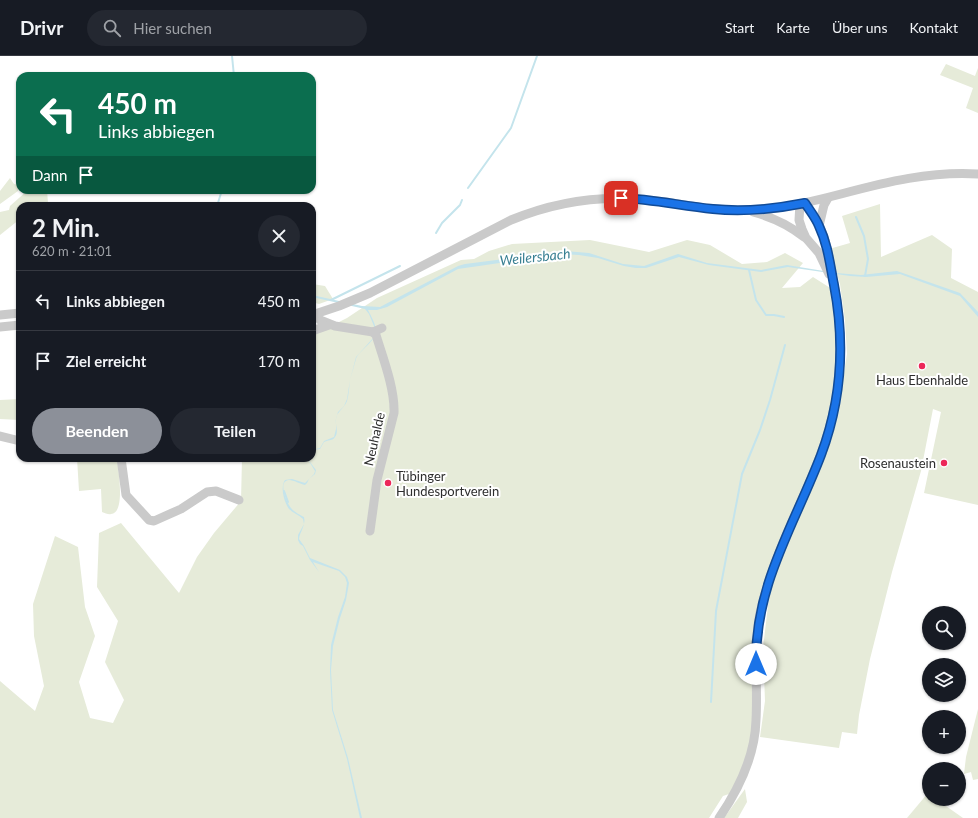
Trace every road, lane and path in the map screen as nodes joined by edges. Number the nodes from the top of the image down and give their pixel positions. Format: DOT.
graph roads {
  1 [pos="978,174"];
  2 [pos="828,198"];
  3 [pos="803,204"];
  4 [pos="746,210"];
  5 [pos="819,226"];
  6 [pos="806,238"];
  7 [pos="834,284"];
  8 [pos="16,313"];
  9 [pos="316,314"];
  10 [pos="0,315"];
  11 [pos="16,325"];
  12 [pos="329,325"];
  13 [pos="0,326"];
  14 [pos="382,328"];
  15 [pos="316,330"];
  16 [pos="373,332"];
  17 [pos="0,436"];
  18 [pos="16,440"];
  19 [pos="122,462"];
  20 [pos="239,500"];
  21 [pos="370,531"];
  22 [pos="719,818"];
  1 -- 2 [label="street"];
  2 -- 3 [label="street"];
  2 -- 5 [label="street"];
  3 -- 4 [label="street"];
  3 -- 5 [label="street"];
  3 -- 6 [label="street"];
  4 -- 6 [label="street"];
  4 -- 9 [label="street"];
  5 -- 7 [label="street"];
  6 -- 7 [label="street"];
  7 -- 22 [label="street"];
  8 -- 10 [label="street"];
  9 -- 12 [label="street"];
  11 -- 13 [label="street"];
  12 -- 15 [label="street"];
  12 -- 16 [label="street"];
  14 -- 16 [label="street"];
  16 -- 21 [label="street, Neuhalde"];
  17 -- 18 [label="street"];
  19 -- 20 [label="street"];
}
